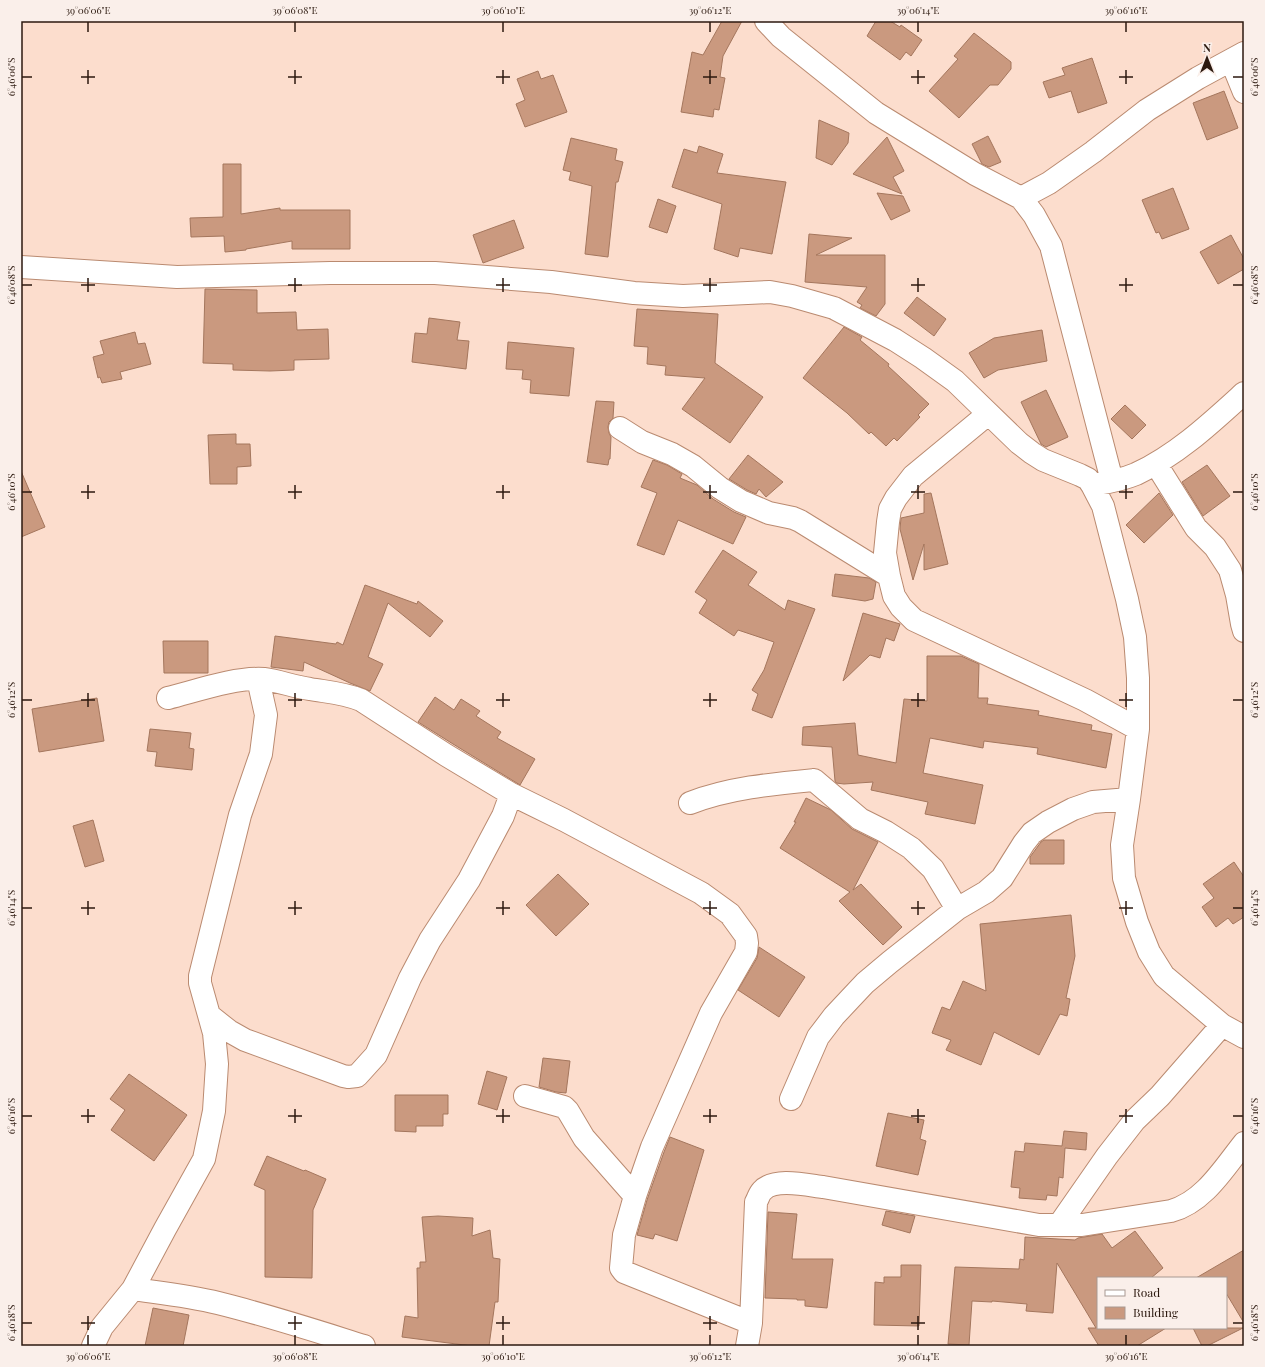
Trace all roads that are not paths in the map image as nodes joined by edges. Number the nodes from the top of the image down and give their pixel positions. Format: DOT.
graph roads {
  1 [pos="766,21"];
  2 [pos="1237,57"];
  3 [pos="1244,92"];
  4 [pos="1021,198"];
  5 [pos="21,267"];
  6 [pos="1244,393"];
  7 [pos="988,414"];
  8 [pos="620,428"];
  9 [pos="1156,464"];
  10 [pos="1102,483"];
  11 [pos="889,576"];
  12 [pos="1244,630"];
  13 [pos="258,679"];
  14 [pos="168,698"];
  15 [pos="1138,729"];
  16 [pos="511,794"];
  17 [pos="1129,799"];
  18 [pos="690,803"];
  19 [pos="957,910"];
  20 [pos="210,1016"];
  21 [pos="1222,1025"];
  22 [pos="1244,1037"];
  23 [pos="525,1096"];
  24 [pos="792,1099"];
  25 [pos="1244,1143"];
  26 [pos="635,1196"];
  27 [pos="1059,1225"];
  28 [pos="133,1289"];
  29 [pos="751,1323"];
  30 [pos="94,1346"];
  31 [pos="364,1346"];
  32 [pos="747,1346"];
  1 -- 4 [label="street"];
  2 -- 3 [label="street"];
  2 -- 4 [label="street"];
  4 -- 10 [label="street"];
  5 -- 7 [label="street"];
  6 -- 9 [label="street"];
  7 -- 10 [label="street"];
  7 -- 11 [label="street"];
  8 -- 11 [label="street"];
  9 -- 10 [label="street"];
  9 -- 12 [label="street"];
  10 -- 15 [label="street"];
  11 -- 15 [label="street"];
  13 -- 14 [label="street"];
  13 -- 16 [label="street"];
  13 -- 20 [label="street"];
  15 -- 17 [label="street"];
  16 -- 20 [label="street"];
  16 -- 26 [label="street"];
  17 -- 19 [label="street"];
  17 -- 21 [label="street"];
  18 -- 19 [label="street"];
  19 -- 24 [label="street"];
  20 -- 28 [label="street"];
  21 -- 22 [label="street"];
  21 -- 27 [label="street"];
  23 -- 26 [label="street"];
  25 -- 27 [label="street"];
  26 -- 29 [label="street"];
  27 -- 29 [label="street"];
  28 -- 30 [label="street"];
  28 -- 31 [label="street"];
  29 -- 32 [label="street"];
}
